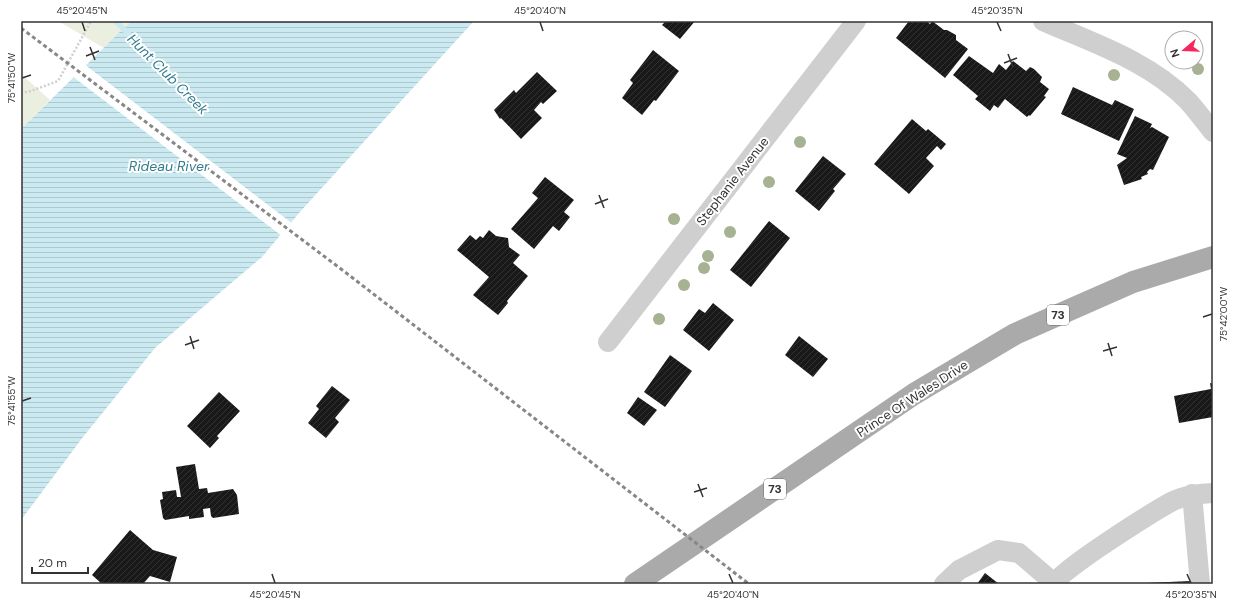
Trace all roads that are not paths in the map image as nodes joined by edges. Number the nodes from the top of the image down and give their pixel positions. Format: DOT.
graph roads {
  1 [pos="856,21"];
  2 [pos="1043,21"];
  3 [pos="1213,132"];
  4 [pos="1213,257"];
  5 [pos="608,342"];
  6 [pos="1213,493"];
  7 [pos="1192,494"];
  8 [pos="635,584"];
  9 [pos="944,584"];
  10 [pos="1054,584"];
  11 [pos="1200,584"];
  1 -- 5 [label="street, Stephanie Avenue"];
  2 -- 3 [label="street"];
  4 -- 8 [label="main road, Prince Of Wales Drive / 73"];
  6 -- 7 [label="street"];
  7 -- 10 [label="street"];
  7 -- 11 [label="street"];
  9 -- 10 [label="street"];
}
